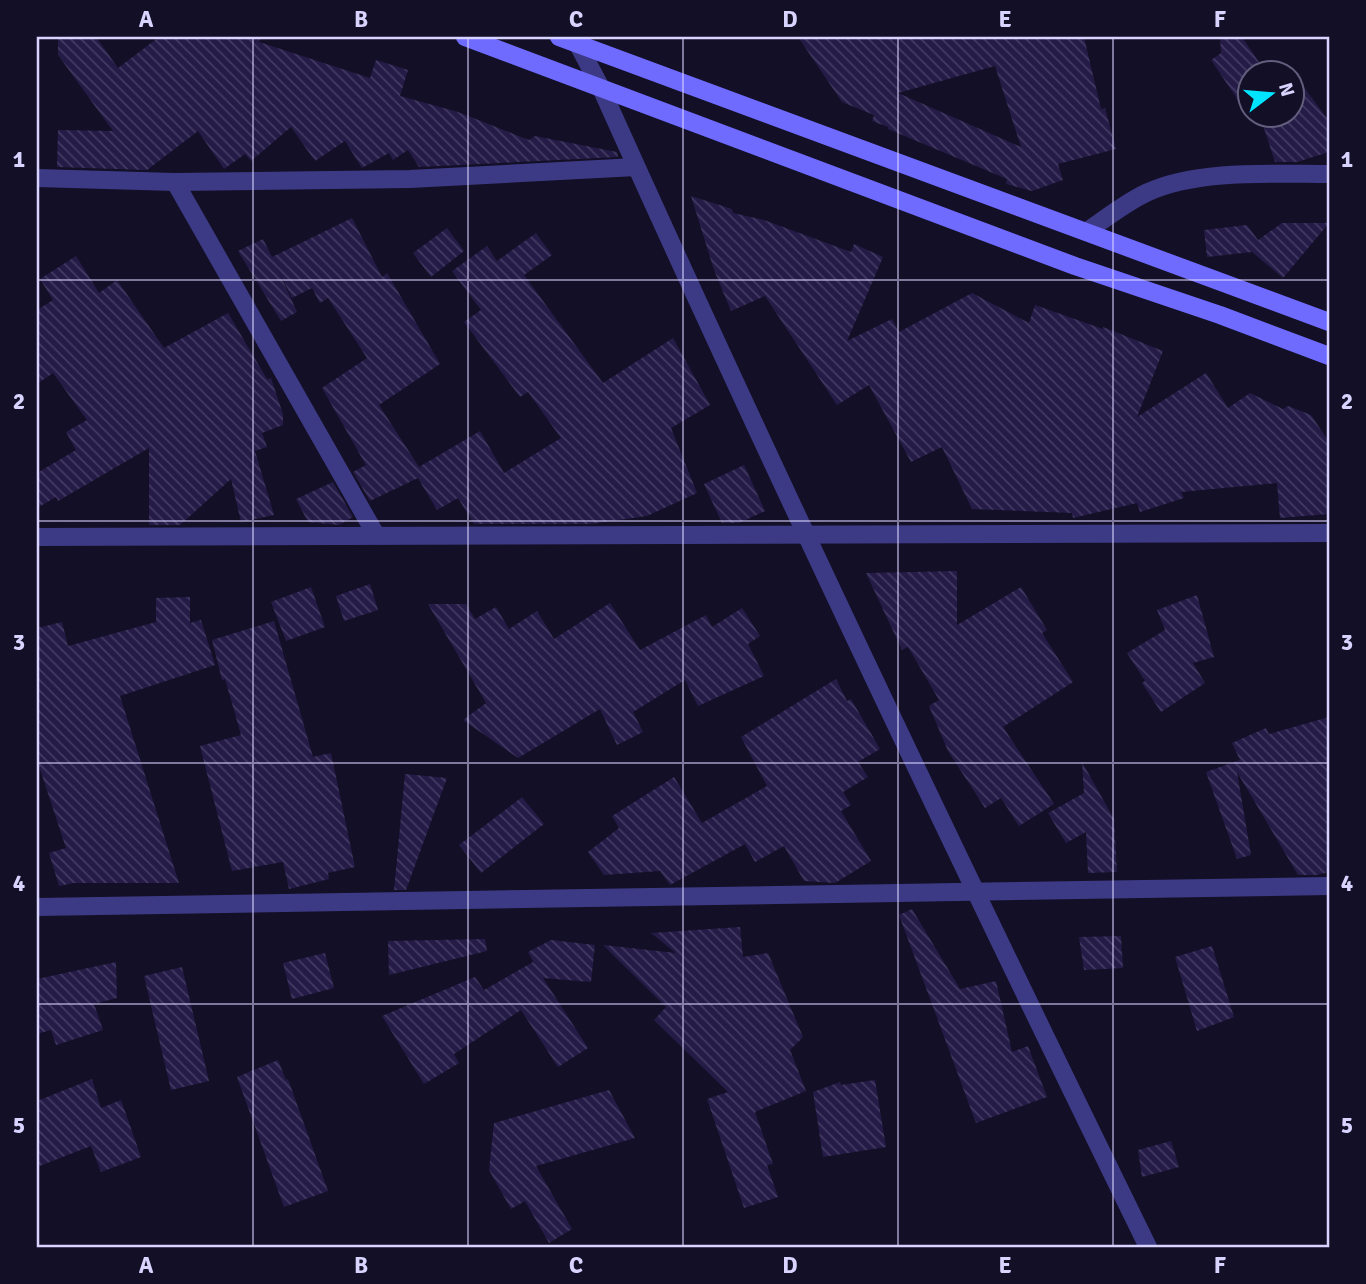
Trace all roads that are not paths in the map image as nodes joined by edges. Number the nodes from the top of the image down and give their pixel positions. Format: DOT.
graph roads {
  1 [pos="465,37"];
  2 [pos="559,37"];
  3 [pos="575,40"];
  4 [pos="601,88"];
  5 [pos="636,167"];
  6 [pos="1329,174"];
  7 [pos="37,178"];
  8 [pos="175,182"];
  9 [pos="1086,232"];
  10 [pos="1329,322"];
  11 [pos="1329,356"];
  12 [pos="1329,533"];
  13 [pos="376,535"];
  14 [pos="805,535"];
  15 [pos="37,537"];
  16 [pos="1329,886"];
  17 [pos="974,891"];
  18 [pos="37,907"];
  19 [pos="1148,1247"];
  1 -- 4 [label="street"];
  2 -- 3 [label="street"];
  3 -- 4 [label="street"];
  3 -- 9 [label="street"];
  4 -- 5 [label="street"];
  4 -- 11 [label="street"];
  5 -- 8 [label="street"];
  5 -- 14 [label="street"];
  6 -- 9 [label="street"];
  7 -- 8 [label="street"];
  8 -- 13 [label="street"];
  9 -- 10 [label="street"];
  12 -- 14 [label="street"];
  13 -- 14 [label="street"];
  13 -- 15 [label="street"];
  14 -- 17 [label="street"];
  16 -- 17 [label="street"];
  17 -- 18 [label="street"];
  17 -- 19 [label="street"];
}
